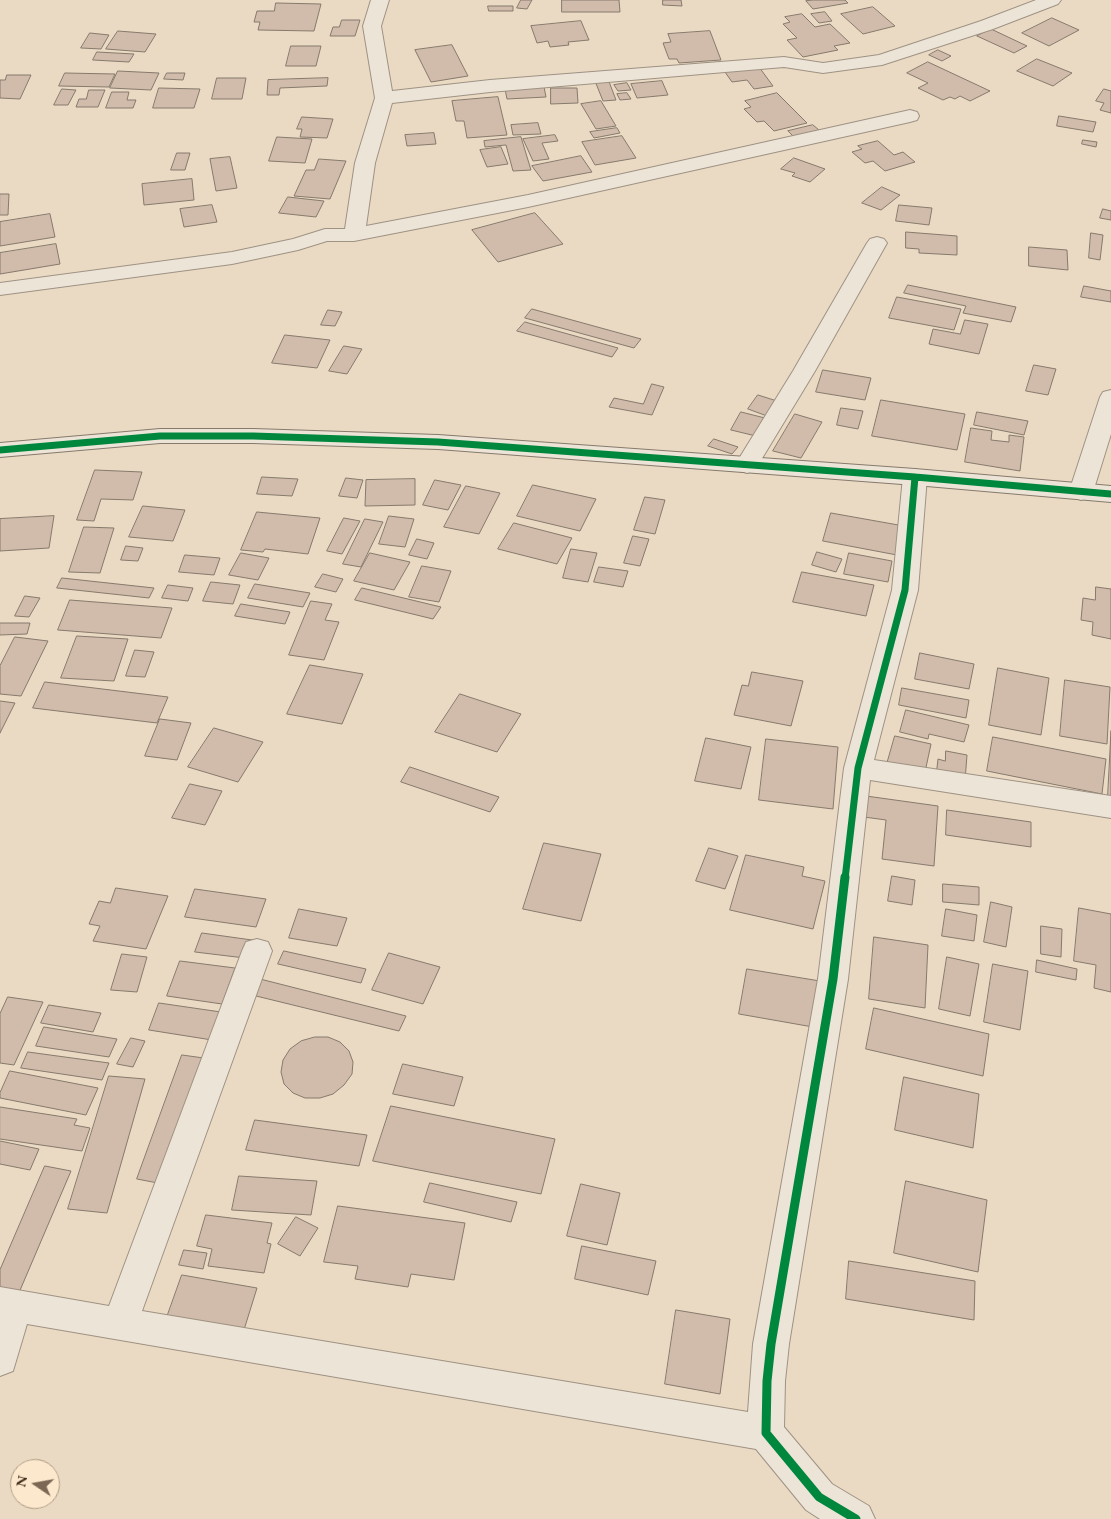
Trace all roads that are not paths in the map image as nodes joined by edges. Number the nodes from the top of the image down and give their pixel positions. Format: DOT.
graph roads {
  1 [pos="380,0"];
  2 [pos="1052,0"];
  3 [pos="384,98"];
  4 [pos="910,116"];
  5 [pos="354,235"];
  6 [pos="877,243"];
  7 [pos="0,289"];
  8 [pos="1111,397"];
  9 [pos="0,450"];
  10 [pos="747,465"];
  11 [pos="915,477"];
  12 [pos="1081,492"];
  13 [pos="1111,494"];
  14 [pos="858,768"];
  15 [pos="1111,807"];
  16 [pos="257,951"];
  17 [pos="8,1304"];
  18 [pos="120,1324"];
  19 [pos="0,1359"];
  20 [pos="766,1433"];
  21 [pos="856,1519"];
  1 -- 3 [label="street"];
  2 -- 3 [label="street"];
  3 -- 5 [label="street"];
  4 -- 5 [label="street"];
  5 -- 7 [label="street"];
  6 -- 10 [label="street"];
  8 -- 12 [label="street"];
  9 -- 10 [label="street"];
  10 -- 11 [label="street"];
  11 -- 12 [label="street"];
  11 -- 14 [label="street"];
  12 -- 13 [label="street"];
  14 -- 15 [label="street"];
  14 -- 20 [label="street"];
  16 -- 18 [label="street"];
  17 -- 18 [label="street"];
  17 -- 19 [label="street"];
  18 -- 20 [label="street"];
  20 -- 21 [label="street"];
}
